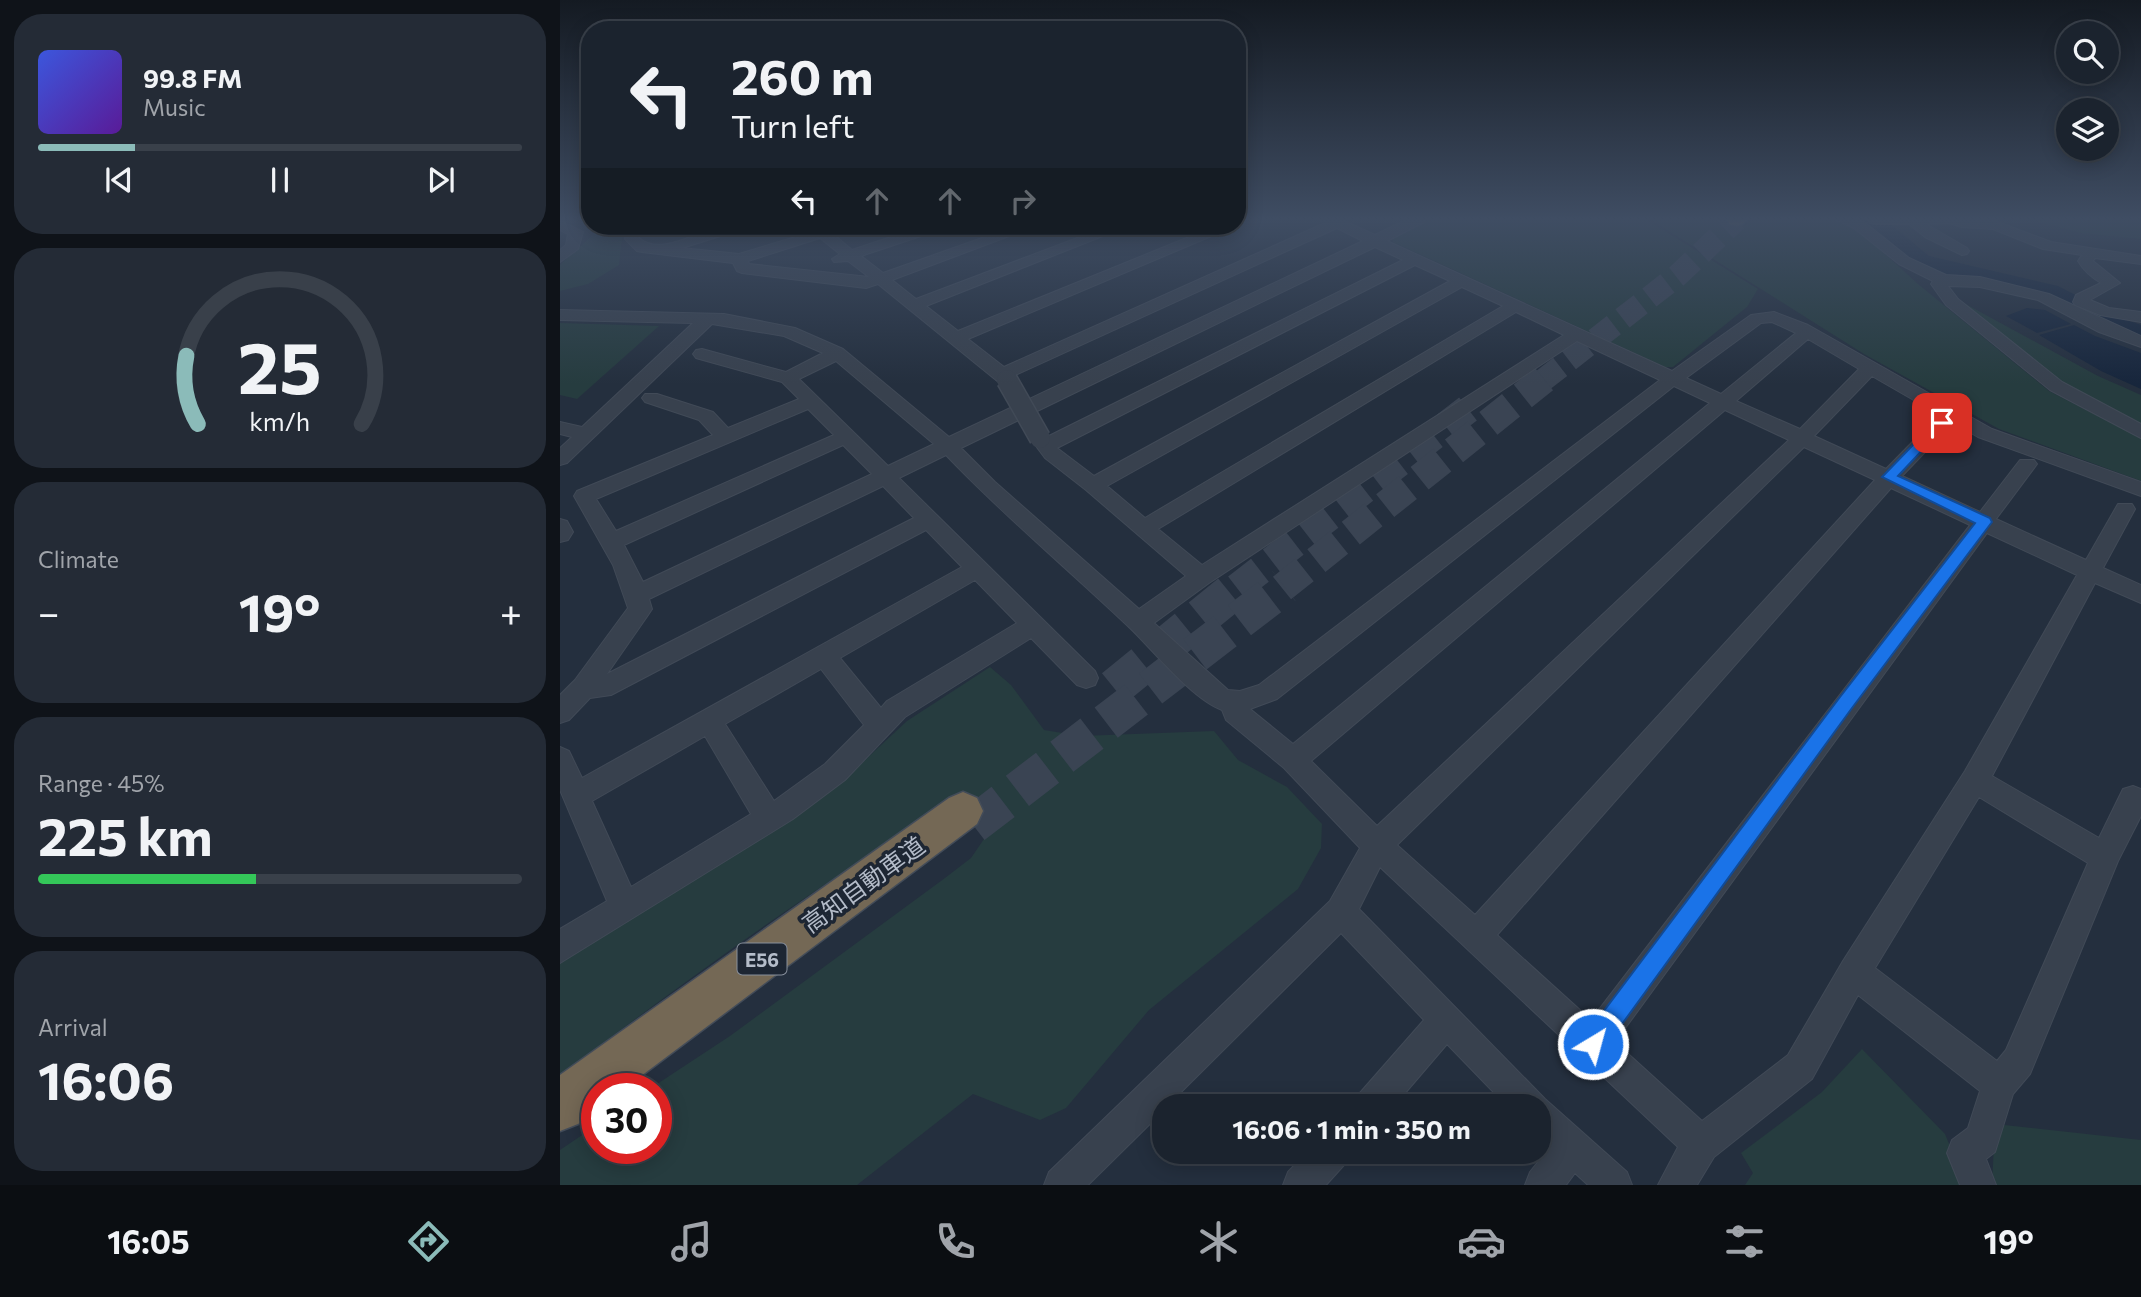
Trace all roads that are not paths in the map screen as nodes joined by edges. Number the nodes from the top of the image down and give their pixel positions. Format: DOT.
graph roads {
  1 [pos="802,273"];
  2 [pos="873,273"];
  3 [pos="896,273"];
  4 [pos="999,273"];
  5 [pos="1113,273"];
  6 [pos="1222,273"];
  7 [pos="1308,273"];
  8 [pos="1387,273"];
  9 [pos="1444,273"];
  10 [pos="1929,273"];
  11 [pos="2096,273"];
  12 [pos="880,279"];
  13 [pos="1943,280"];
  14 [pos="1462,281"];
  15 [pos="2053,289"];
  16 [pos="2082,298"];
  17 [pos="915,306"];
  18 [pos="1515,306"];
  19 [pos="560,315"];
  20 [pos="2141,317"];
  21 [pos="708,318"];
  22 [pos="1807,332"];
  23 [pos="1576,334"];
  24 [pos="956,338"];
  25 [pos="2141,342"];
  26 [pos="837,353"];
  27 [pos="702,354"];
  28 [pos="1870,368"];
  29 [pos="1005,377"];
  30 [pos="788,378"];
  31 [pos="1673,379"];
  32 [pos="651,398"];
  33 [pos="810,401"];
  34 [pos="1723,401"];
  35 [pos="1942,423"];
  36 [pos="560,428"];
  37 [pos="2141,432"];
  38 [pos="585,434"];
  39 [pos="725,436"];
  40 [pos="845,437"];
  41 [pos="1802,438"];
  42 [pos="1043,442"];
  43 [pos="947,446"];
  44 [pos="560,459"];
  45 [pos="2027,464"];
  46 [pos="883,476"];
  47 [pos="1889,477"];
  48 [pos="1093,485"];
  49 [pos="2133,499"];
  50 [pos="927,520"];
  51 [pos="1984,522"];
  52 [pos="560,526"];
  53 [pos="1144,528"];
  54 [pos="560,535"];
  55 [pos="611,542"];
  56 [pos="975,569"];
  57 [pos="2090,571"];
  58 [pos="1201,578"];
  59 [pos="637,595"];
  60 [pos="2141,595"];
  61 [pos="1138,622"];
  62 [pos="1033,625"];
  63 [pos="824,654"];
  64 [pos="1086,678"];
  65 [pos="584,687"];
  66 [pos="1232,701"];
  67 [pos="560,712"];
  68 [pos="709,720"];
  69 [pos="879,725"];
  70 [pos="560,759"];
  71 [pos="1293,760"];
  72 [pos="1975,780"];
  73 [pos="2138,793"];
  74 [pos="576,796"];
  75 [pos="769,818"];
  76 [pos="1377,845"];
  77 [pos="2105,857"];
  78 [pos="625,907"];
  79 [pos="1341,912"];
  80 [pos="1476,936"];
  81 [pos="560,947"];
  82 [pos="1854,972"];
  83 [pos="1446,1021"];
  84 [pos="1593,1044"];
  85 [pos="607,1073"];
  86 [pos="641,1073"];
  87 [pos="1999,1084"];
  88 [pos="581,1091"];
  89 [pos="1382,1094"];
  90 [pos="1519,1094"];
  91 [pos="560,1106"];
  92 [pos="581,1117"];
  93 [pos="1551,1126"];
  94 [pos="560,1132"];
  95 [pos="1701,1144"];
  96 [pos="1572,1147"];
  97 [pos="1320,1164"];
  98 [pos="1073,1181"];
  99 [pos="1301,1185"];
  100 [pos="1543,1185"];
  101 [pos="1614,1185"];
  102 [pos="1676,1185"];
  103 [pos="1978,1185"];
  1 -- 12 [label="street"];
  2 -- 12 [label="street"];
  3 -- 12 [label="street"];
  4 -- 17 [label="street"];
  5 -- 24 [label="street"];
  6 -- 29 [label="street"];
  7 -- 43 [label="street"];
  8 -- 42 [label="street"];
  9 -- 14 [label="street"];
  10 -- 13 [label="street"];
  11 -- 16 [label="street"];
  12 -- 17 [label="street"];
  13 -- 25 [label="street"];
  13 -- 37 [label="street"];
  14 -- 18 [label="street"];
  14 -- 48 [label="street"];
  15 -- 20 [label="street"];
  17 -- 24 [label="street"];
  18 -- 23 [label="street"];
  18 -- 53 [label="street"];
  19 -- 21 [label="street"];
  21 -- 26 [label="street"];
  21 -- 38 [label="street"];
  22 -- 28 [label="street"];
  22 -- 31 [label="street"];
  22 -- 34 [label="street"];
  23 -- 31 [label="street"];
  23 -- 58 [label="street"];
  24 -- 29 [label="street"];
  26 -- 30 [label="street"];
  26 -- 43 [label="street"];
  27 -- 30 [label="street"];
  28 -- 41 [label="street"];
  28 -- 49 [label="street"];
  29 -- 42 [label="street, bridge"];
  30 -- 33 [label="street"];
  31 -- 34 [label="street"];
  31 -- 66 [label="street"];
  32 -- 39 [label="street"];
  33 -- 39 [label="street"];
  33 -- 40 [label="street"];
  34 -- 41 [label="street"];
  34 -- 71 [label="street"];
  35 -- 47 [label="street"];
  36 -- 38 [label="street"];
  38 -- 44 [label="street"];
  39 -- 55 [label="street"];
  40 -- 46 [label="street"];
  40 -- 55 [label="street"];
  41 -- 47 [label="street"];
  41 -- 76 [label="street"];
  42 -- 48 [label="street"];
  43 -- 46 [label="street"];
  43 -- 61 [label="street"];
  45 -- 51 [label="street"];
  46 -- 50 [label="street"];
  46 -- 59 [label="street"];
  47 -- 51 [label="street"];
  47 -- 80 [label="street"];
  48 -- 53 [label="street"];
  49 -- 57 [label="street"];
  50 -- 56 [label="street"];
  50 -- 65 [label="street"];
  51 -- 57 [label="street"];
  51 -- 84 [label="street"];
  52 -- 54 [label="street"];
  53 -- 58 [label="street"];
  55 -- 59 [label="street"];
  56 -- 62 [label="street"];
  56 -- 63 [label="street"];
  57 -- 60 [label="street"];
  57 -- 72 [label="street"];
  58 -- 61 [label="street"];
  59 -- 65 [label="street"];
  61 -- 66 [label="street"];
  62 -- 64 [label="street"];
  62 -- 69 [label="street"];
  63 -- 68 [label="street"];
  63 -- 69 [label="street"];
  65 -- 67 [label="street"];
  66 -- 71 [label="street"];
  68 -- 74 [label="street"];
  68 -- 75 [label="street"];
  69 -- 75 [label="street"];
  70 -- 74 [label="street"];
  71 -- 76 [label="street"];
  72 -- 77 [label="street"];
  72 -- 82 [label="street"];
  73 -- 77 [label="street"];
  74 -- 78 [label="street"];
  75 -- 78 [label="street"];
  76 -- 79 [label="street"];
  76 -- 80 [label="street"];
  77 -- 87 [label="street"];
  78 -- 81 [label="street"];
  79 -- 83 [label="street"];
  79 -- 98 [label="street"];
  80 -- 84 [label="street"];
  82 -- 87 [label="street"];
  82 -- 95 [label="street"];
  83 -- 89 [label="street"];
  83 -- 90 [label="street"];
  84 -- 95 [label="street"];
  85 -- 86 [label="highway, 高知自動車道 / E56"];
  87 -- 103 [label="street"];
  88 -- 91 [label="highway, 高知自動車道 / E56"];
  92 -- 94 [label="highway"];
  93 -- 96 [label="street"];
  95 -- 102 [label="street"];
  96 -- 100 [label="street"];
  96 -- 101 [label="street"];
  97 -- 99 [label="street"];
}
